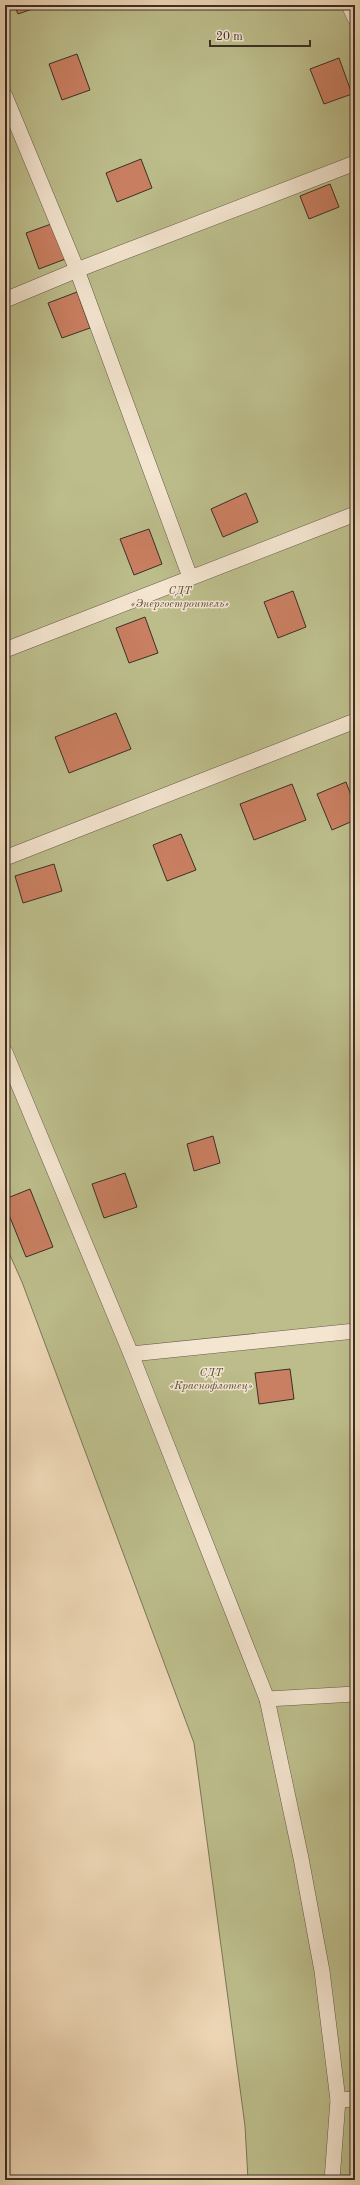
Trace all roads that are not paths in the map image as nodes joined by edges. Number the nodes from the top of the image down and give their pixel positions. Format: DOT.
graph roads {
  1 [pos="350,5"];
  2 [pos="355,18"];
  3 [pos="5,96"];
  4 [pos="355,163"];
  5 [pos="76,270"];
  6 [pos="5,300"];
  7 [pos="355,514"];
  8 [pos="190,577"];
  9 [pos="5,650"];
  10 [pos="355,721"];
  11 [pos="5,858"];
  12 [pos="5,1052"];
  13 [pos="355,1331"];
  14 [pos="130,1354"];
  15 [pos="355,1694"];
  16 [pos="267,1699"];
  17 [pos="355,2099"];
  18 [pos="338,2100"];
  19 [pos="332,2180"];
  1 -- 2 [label="lane"];
  3 -- 5 [label="lane"];
  4 -- 5 [label="lane"];
  5 -- 6 [label="lane"];
  5 -- 8 [label="lane"];
  7 -- 8 [label="lane"];
  8 -- 9 [label="lane"];
  10 -- 11 [label="lane"];
  12 -- 14 [label="lane"];
  13 -- 14 [label="lane"];
  14 -- 16 [label="lane"];
  15 -- 16 [label="lane"];
  16 -- 18 [label="lane"];
  17 -- 18 [label="lane"];
  18 -- 19 [label="lane"];
}
